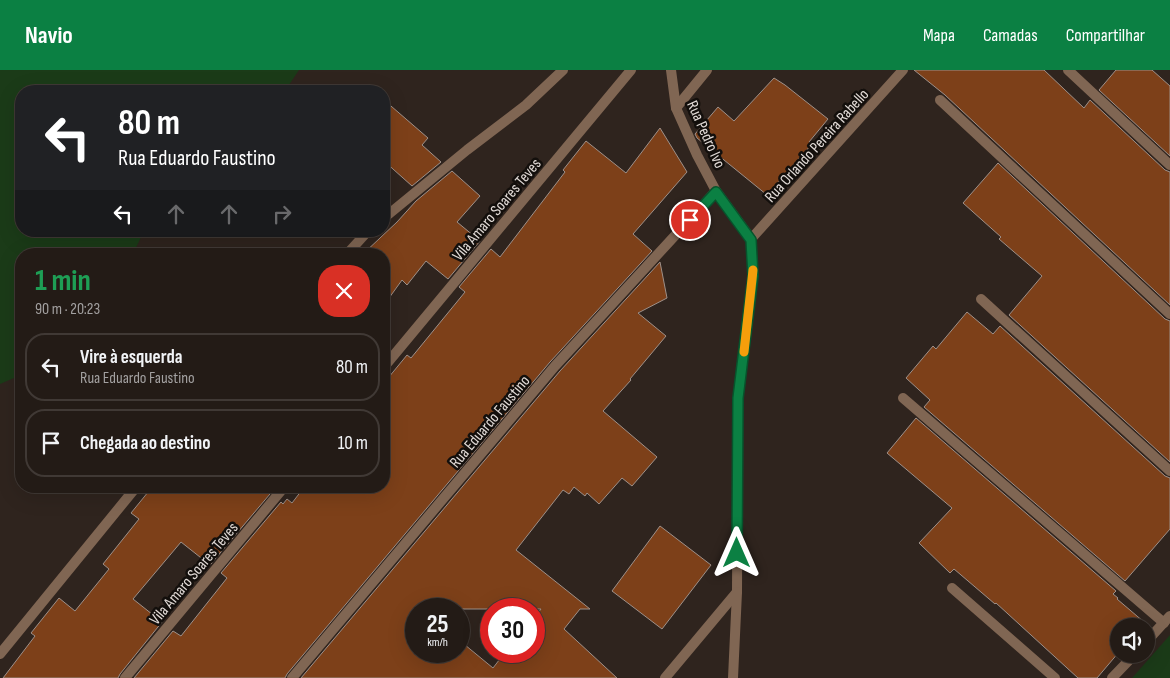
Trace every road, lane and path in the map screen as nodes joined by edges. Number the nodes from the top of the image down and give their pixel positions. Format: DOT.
graph roads {
  1 [pos="563,70"];
  2 [pos="631,70"];
  3 [pos="671,70"];
  4 [pos="707,70"];
  5 [pos="904,70"];
  6 [pos="1068,70"];
  7 [pos="940,100"];
  8 [pos="676,108"];
  9 [pos="1170,165"];
  10 [pos="716,192"];
  11 [pos="390,213"];
  12 [pos="363,237"];
  13 [pos="751,240"];
  14 [pos="352,248"];
  15 [pos="981,299"];
  16 [pos="1170,314"];
  17 [pos="390,360"];
  18 [pos="903,398"];
  19 [pos="1170,471"];
  20 [pos="131,493"];
  21 [pos="279,493"];
  22 [pos="952,588"];
  23 [pos="737,592"];
  24 [pos="1167,620"];
  25 [pos="1155,633"];
  26 [pos="0,654"];
  27 [pos="1126,663"];
  28 [pos="125,678"];
  29 [pos="292,678"];
  30 [pos="665,678"];
  31 [pos="733,678"];
  32 [pos="1055,678"];
  33 [pos="1112,678"];
  1 -- 11 [label="street"];
  2 -- 17 [label="street, Vila Amaro Soares Teves"];
  3 -- 8 [label="street, Rua Pedro Ivo"];
  4 -- 8 [label="street"];
  5 -- 13 [label="street, Rua Orlando Pereira Rabello"];
  6 -- 9 [label="street"];
  7 -- 16 [label="street"];
  8 -- 10 [label="street, Rua Pedro Ivo"];
  10 -- 13 [label="street, Rua Pedro Ivo"];
  10 -- 29 [label="street, Rua Eduardo Faustino"];
  12 -- 14 [label="street"];
  13 -- 23 [label="street"];
  15 -- 19 [label="street"];
  18 -- 24 [label="street"];
  20 -- 26 [label="street"];
  21 -- 28 [label="street, Vila Amaro Soares Teves"];
  22 -- 32 [label="street"];
  23 -- 30 [label="street"];
  23 -- 31 [label="street"];
  24 -- 25 [label="street"];
  27 -- 33 [label="street"];
}
